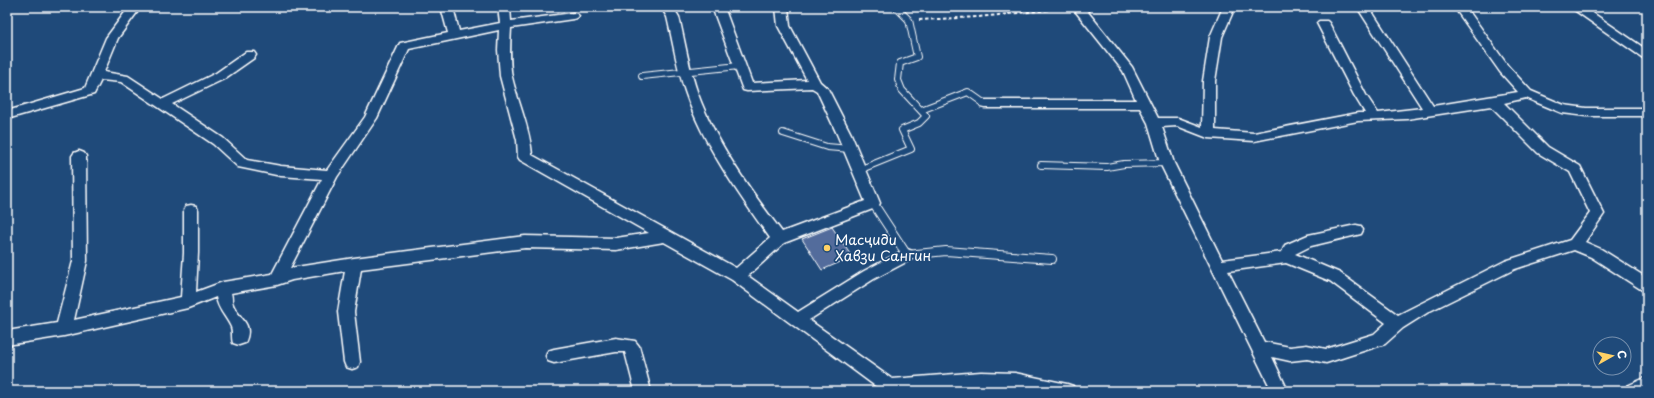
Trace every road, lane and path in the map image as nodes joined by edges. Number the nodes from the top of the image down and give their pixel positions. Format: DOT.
graph roads {
  1 [pos="135,7"];
  2 [pos="447,7"];
  3 [pos="504,7"];
  4 [pos="667,7"];
  5 [pos="718,7"];
  6 [pos="782,7"];
  7 [pos="896,7"];
  8 [pos="1005,7"];
  9 [pos="1047,7"];
  10 [pos="1078,7"];
  11 [pos="1229,7"];
  12 [pos="1363,7"];
  13 [pos="1460,7"];
  14 [pos="1576,7"];
  15 [pos="1009,14"];
  16 [pos="573,16"];
  17 [pos="909,20"];
  18 [pos="1323,23"];
  19 [pos="506,25"];
  20 [pos="455,36"];
  21 [pos="250,55"];
  22 [pos="1647,55"];
  23 [pos="739,66"];
  24 [pos="687,72"];
  25 [pos="96,75"];
  26 [pos="642,76"];
  27 [pos="814,84"];
  28 [pos="1527,94"];
  29 [pos="1495,102"];
  30 [pos="162,104"];
  31 [pos="985,104"];
  32 [pos="1145,104"];
  33 [pos="921,110"];
  34 [pos="1430,111"];
  35 [pos="1647,112"];
  36 [pos="7,115"];
  37 [pos="1374,118"];
  38 [pos="1154,122"];
  39 [pos="783,133"];
  40 [pos="1208,134"];
  41 [pos="850,149"];
  42 [pos="79,156"];
  43 [pos="1167,163"];
  44 [pos="1041,165"];
  45 [pos="859,170"];
  46 [pos="331,176"];
  47 [pos="873,203"];
  48 [pos="191,210"];
  49 [pos="1356,230"];
  50 [pos="668,236"];
  51 [pos="778,239"];
  52 [pos="1575,244"];
  53 [pos="907,255"];
  54 [pos="1288,257"];
  55 [pos="1052,259"];
  56 [pos="354,264"];
  57 [pos="1218,266"];
  58 [pos="737,276"];
  59 [pos="277,279"];
  60 [pos="1647,286"];
  61 [pos="223,288"];
  62 [pos="188,302"];
  63 [pos="797,320"];
  64 [pos="1397,323"];
  65 [pos="64,329"];
  66 [pos="7,338"];
  67 [pos="239,338"];
  68 [pos="1258,347"];
  69 [pos="554,356"];
  70 [pos="352,362"];
  71 [pos="1647,384"];
  72 [pos="890,389"];
  73 [pos="643,391"];
  74 [pos="1067,391"];
  75 [pos="1280,391"];
  76 [pos="1633,391"];
  1 -- 25 [label="street"];
  2 -- 20 [label="street"];
  3 -- 19 [label="street"];
  4 -- 24 [label="street"];
  5 -- 23 [label="street"];
  6 -- 27 [label="street"];
  7 -- 17 [label="lane"];
  8 -- 15 [label="path"];
  9 -- 15 [label="path"];
  10 -- 32 [label="street"];
  11 -- 40 [label="street"];
  12 -- 34 [label="street"];
  13 -- 28 [label="street"];
  14 -- 22 [label="street"];
  15 -- 17 [label="path"];
  16 -- 19 [label="street"];
  17 -- 33 [label="lane"];
  18 -- 37 [label="street"];
  19 -- 20 [label="street"];
  19 -- 50 [label="street"];
  20 -- 46 [label="street"];
  21 -- 30 [label="street"];
  23 -- 24 [label="lane"];
  23 -- 27 [label="street"];
  24 -- 26 [label="lane"];
  24 -- 51 [label="street"];
  25 -- 30 [label="street"];
  25 -- 36 [label="street"];
  27 -- 41 [label="street"];
  28 -- 29 [label="street"];
  28 -- 35 [label="street"];
  29 -- 34 [label="street"];
  29 -- 52 [label="street"];
  30 -- 46 [label="street"];
  31 -- 32 [label="street"];
  31 -- 33 [label="lane"];
  32 -- 38 [label="street"];
  33 -- 45 [label="lane"];
  34 -- 37 [label="street"];
  37 -- 40 [label="street"];
  38 -- 40 [label="street"];
  38 -- 43 [label="street"];
  39 -- 41 [label="lane"];
  41 -- 45 [label="street"];
  42 -- 65 [label="street"];
  43 -- 44 [label="lane"];
  43 -- 57 [label="street"];
  45 -- 47 [label="street"];
  46 -- 59 [label="street"];
  47 -- 51 [label="street"];
  47 -- 53 [label="lane"];
  48 -- 62 [label="street"];
  49 -- 54 [label="street"];
  50 -- 56 [label="street"];
  50 -- 58 [label="street"];
  51 -- 58 [label="street"];
  52 -- 60 [label="street"];
  52 -- 64 [label="street"];
  53 -- 55 [label="lane"];
  53 -- 63 [label="street"];
  54 -- 57 [label="street"];
  54 -- 64 [label="street"];
  56 -- 59 [label="street"];
  56 -- 70 [label="street"];
  57 -- 68 [label="street"];
  58 -- 63 [label="street"];
  59 -- 61 [label="street"];
  61 -- 62 [label="street"];
  61 -- 67 [label="street"];
  62 -- 65 [label="street"];
  63 -- 72 [label="street"];
  64 -- 68 [label="street"];
  65 -- 66 [label="street"];
  68 -- 75 [label="street"];
  69 -- 73 [label="street"];
  71 -- 76 [label="street"];
  72 -- 74 [label="street"];
}
